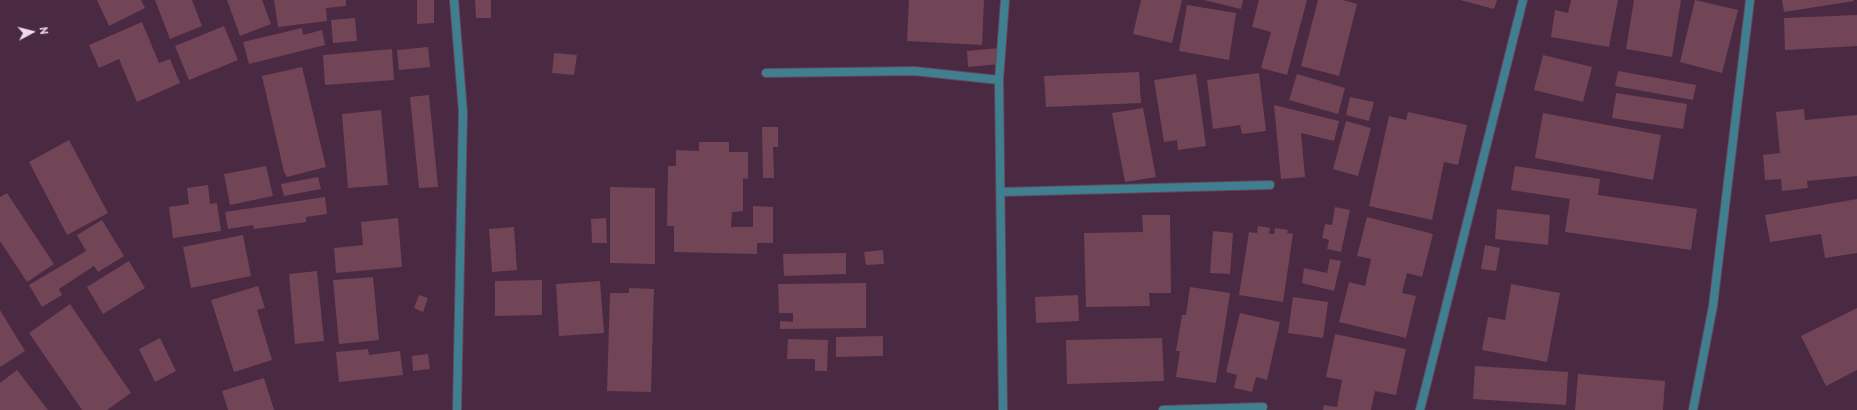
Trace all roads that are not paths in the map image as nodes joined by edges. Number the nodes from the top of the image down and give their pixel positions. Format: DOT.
graph roads {
  1 [pos="454,0"];
  2 [pos="1005,0"];
  3 [pos="1523,0"];
  4 [pos="1750,0"];
  5 [pos="766,73"];
  6 [pos="999,80"];
  7 [pos="1270,185"];
  8 [pos="1001,192"];
  9 [pos="1263,406"];
  10 [pos="457,410"];
  11 [pos="1003,410"];
  12 [pos="1163,410"];
  13 [pos="1420,410"];
  14 [pos="1693,410"];
  1 -- 10 [label="street"];
  2 -- 6 [label="street"];
  3 -- 13 [label="street"];
  4 -- 14 [label="street"];
  5 -- 6 [label="street"];
  6 -- 8 [label="street"];
  7 -- 8 [label="street"];
  8 -- 11 [label="street"];
  9 -- 12 [label="street"];
}
